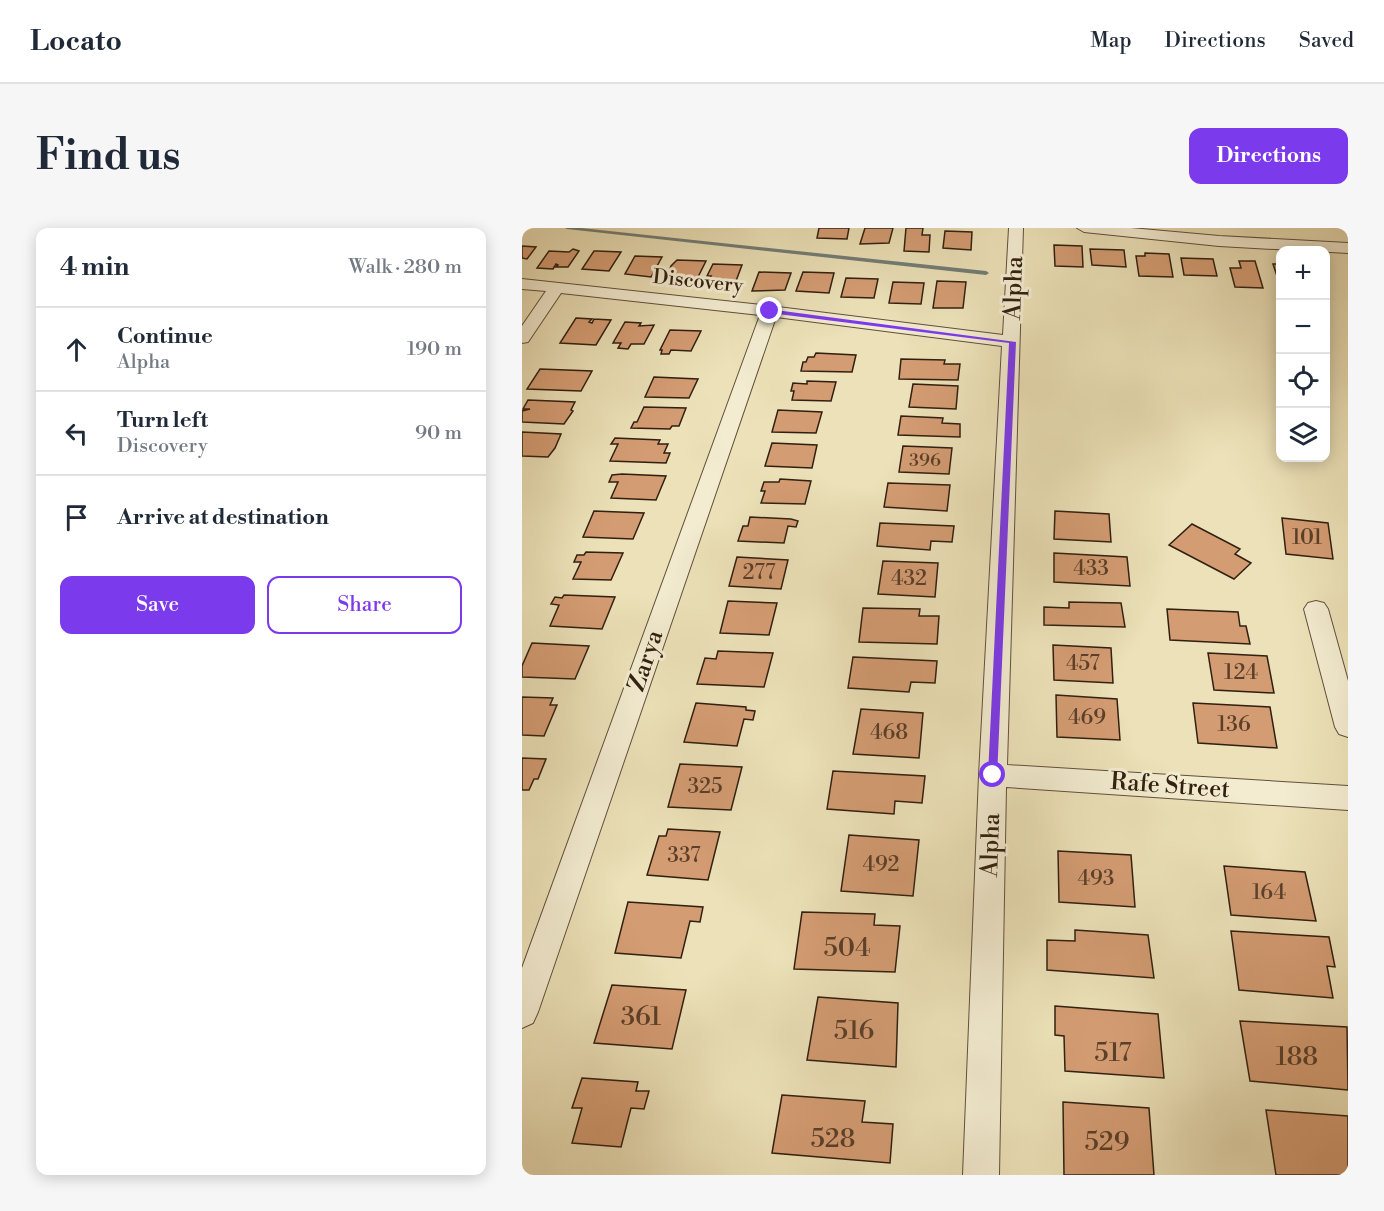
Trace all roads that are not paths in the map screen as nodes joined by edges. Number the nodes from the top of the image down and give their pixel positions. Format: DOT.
graph roads {
  1 [pos="1016,228"];
  2 [pos="1084,228"];
  3 [pos="1217,235"];
  4 [pos="1348,248"];
  5 [pos="522,284"];
  6 [pos="556,288"];
  7 [pos="770,311"];
  8 [pos="522,338"];
  9 [pos="1013,342"];
  10 [pos="1316,609"];
  11 [pos="1348,727"];
  12 [pos="993,775"];
  13 [pos="1348,798"];
  14 [pos="522,1012"];
  15 [pos="981,1175"];
  1 -- 9 [label="street, Alpha"];
  2 -- 3 [label="street"];
  3 -- 4 [label="street"];
  5 -- 6 [label="street, Discovery"];
  6 -- 7 [label="street, Discovery"];
  6 -- 8 [label="street"];
  7 -- 9 [label="street, Discovery"];
  7 -- 14 [label="street, Zarya"];
  9 -- 12 [label="street, Alpha"];
  10 -- 11 [label="street"];
  12 -- 13 [label="street, Rafe Street"];
  12 -- 15 [label="street, Alpha"];
}
